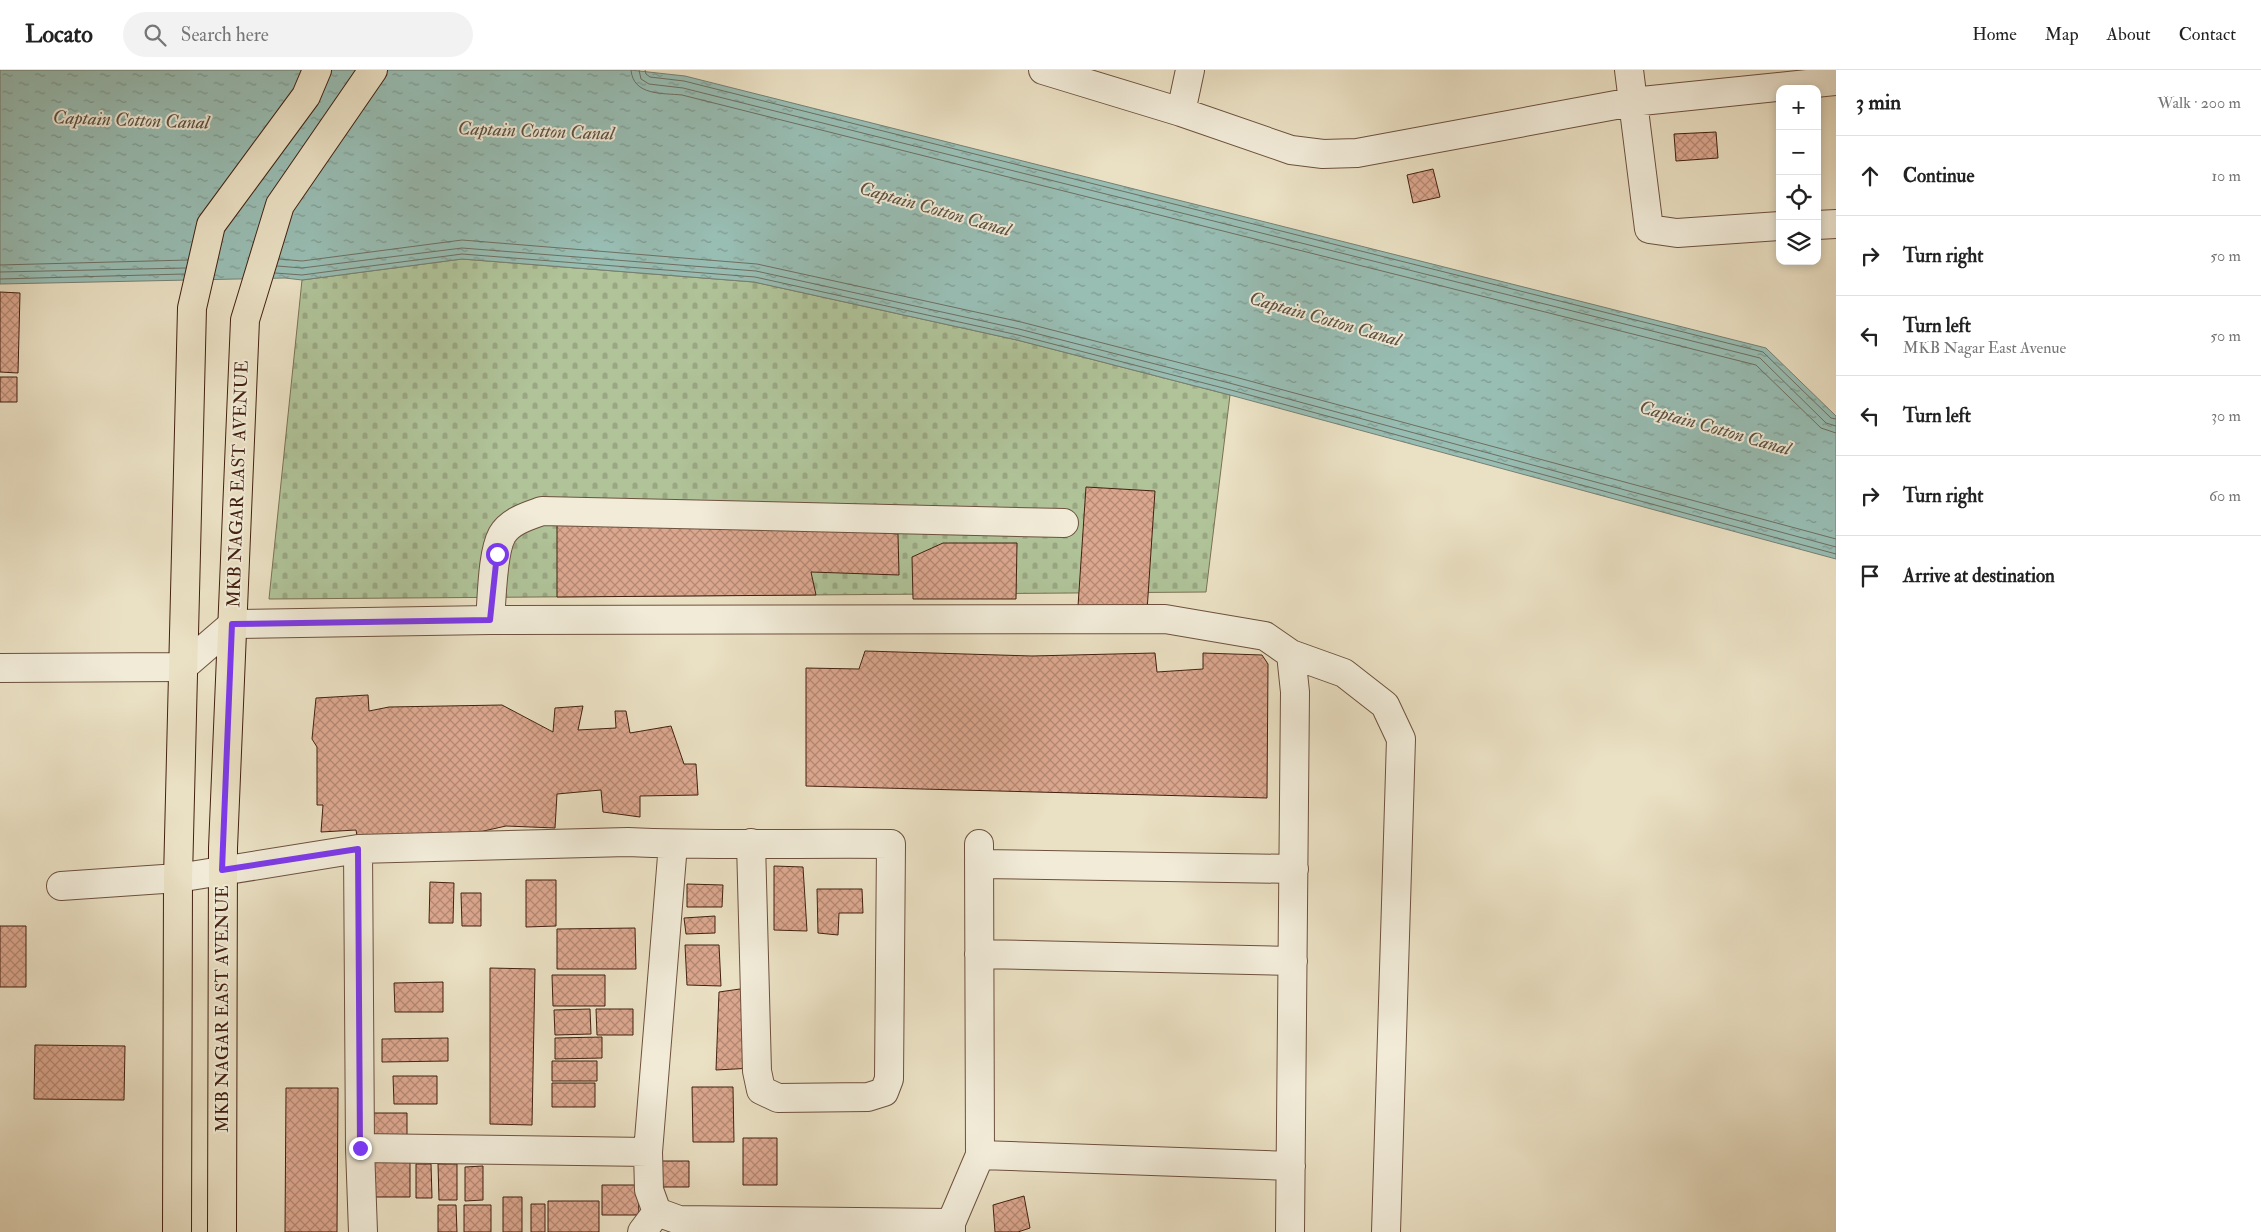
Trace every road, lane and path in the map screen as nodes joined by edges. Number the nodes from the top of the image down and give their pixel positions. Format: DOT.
graph roads {
  1 [pos="317,70"];
  2 [pos="373,70"];
  3 [pos="1043,70"];
  4 [pos="1190,70"];
  5 [pos="1629,70"];
  6 [pos="1805,76"];
  7 [pos="1836,80"];
  8 [pos="1632,102"];
  9 [pos="1181,112"];
  10 [pos="1836,224"];
  11 [pos="1821,225"];
  12 [pos="1776,226"];
  13 [pos="1064,523"];
  14 [pos="490,620"];
  15 [pos="232,624"];
  16 [pos="1292,654"];
  17 [pos="183,667"];
  18 [pos="0,668"];
  19 [pos="751,843"];
  20 [pos="673,844"];
  21 [pos="358,849"];
  22 [pos="1294,869"];
  23 [pos="222,870"];
  24 [pos="178,878"];
  25 [pos="61,886"];
  26 [pos="979,954"];
  27 [pos="1292,961"];
  28 [pos="360,1148"];
  29 [pos="648,1152"];
  30 [pos="980,1155"];
  31 [pos="1291,1166"];
  32 [pos="645,1226"];
  33 [pos="951,1227"];
  34 [pos="177,1232"];
  35 [pos="222,1232"];
  36 [pos="363,1232"];
  37 [pos="1290,1232"];
  38 [pos="1386,1232"];
  1 -- 17 [label="main road"];
  2 -- 15 [label="main road, MKB NAGAR EAST AVENUE"];
  3 -- 9 [label="street"];
  4 -- 9 [label="street"];
  5 -- 8 [label="street"];
  6 -- 7 [label="street"];
  6 -- 8 [label="street"];
  8 -- 9 [label="street"];
  8 -- 12 [label="street"];
  10 -- 11 [label="street"];
  13 -- 14 [label="street"];
  14 -- 15 [label="street"];
  14 -- 16 [label="street"];
  15 -- 17 [label="street"];
  15 -- 23 [label="main road, MKB NAGAR EAST AVENUE"];
  16 -- 22 [label="street"];
  16 -- 38 [label="street"];
  17 -- 18 [label="street"];
  17 -- 24 [label="main road"];
  19 -- 19 [label="street"];
  19 -- 20 [label="street"];
  20 -- 21 [label="street"];
  20 -- 29 [label="street"];
  21 -- 23 [label="street"];
  21 -- 28 [label="street"];
  22 -- 26 [label="street"];
  22 -- 27 [label="street"];
  23 -- 24 [label="street"];
  23 -- 35 [label="main road, MKB NAGAR EAST AVENUE"];
  24 -- 25 [label="street"];
  24 -- 34 [label="main road"];
  26 -- 27 [label="street"];
  26 -- 30 [label="street"];
  27 -- 31 [label="street"];
  28 -- 29 [label="street"];
  28 -- 36 [label="street"];
  29 -- 32 [label="street"];
  30 -- 31 [label="street"];
  30 -- 33 [label="street"];
  31 -- 37 [label="street"];
  32 -- 33 [label="street"];
}
